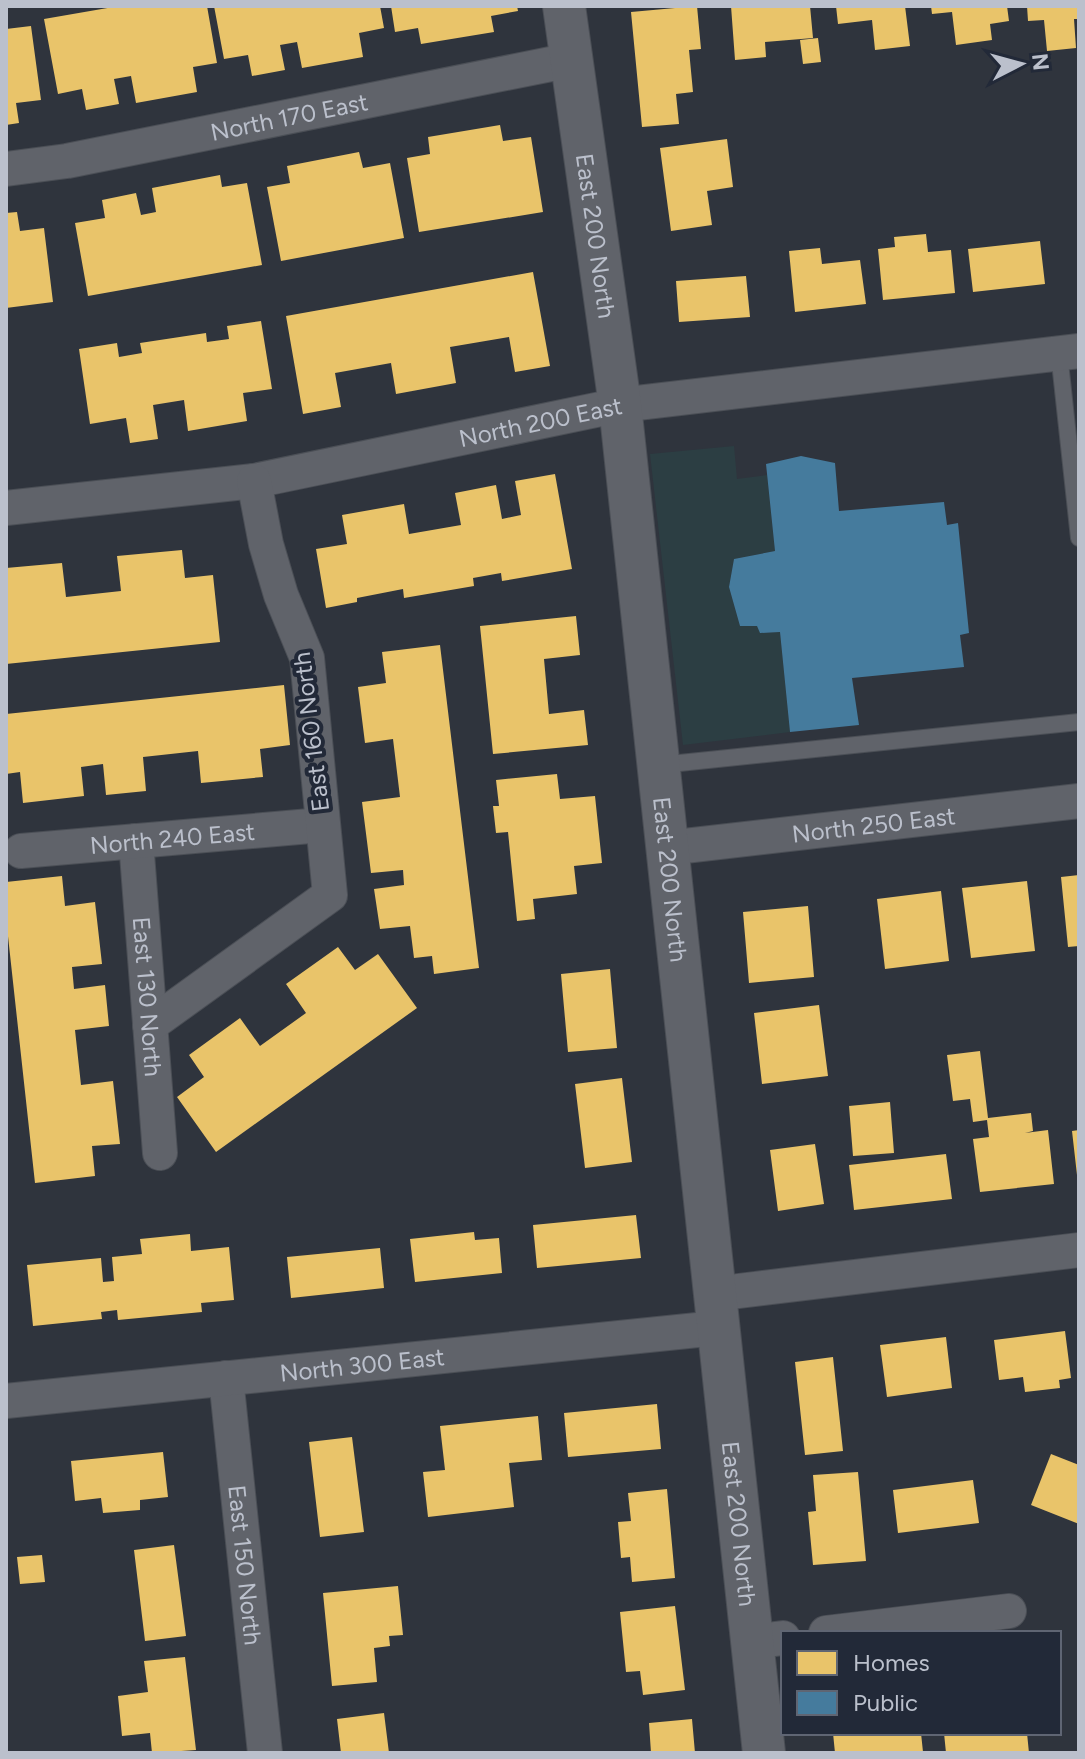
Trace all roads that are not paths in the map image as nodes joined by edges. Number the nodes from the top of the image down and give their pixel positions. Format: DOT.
graph roads {
  1 [pos="564,6"];
  2 [pos="571,60"];
  3 [pos="6,169"];
  4 [pos="1069,352"];
  5 [pos="620,405"];
  6 [pos="254,481"];
  7 [pos="6,508"];
  8 [pos="1079,538"];
  9 [pos="1079,722"];
  10 [pos="658,765"];
  11 [pos="1079,801"];
  12 [pos="322,825"];
  13 [pos="136,841"];
  14 [pos="667,848"];
  15 [pos="21,851"];
  16 [pos="150,1025"];
  17 [pos="160,1153"];
  18 [pos="1079,1250"];
  19 [pos="715,1311"];
  20 [pos="226,1378"];
  21 [pos="6,1401"];
  22 [pos="1009,1611"];
  23 [pos="843,1631"];
  24 [pos="767,1640"];
  25 [pos="265,1753"];
  26 [pos="764,1753"];
  1 -- 2 [label="street, East 200 North"];
  2 -- 3 [label="street, North 170 East"];
  2 -- 5 [label="street, East 200 North"];
  4 -- 5 [label="street, North 200 East"];
  4 -- 8 [label="lane"];
  5 -- 6 [label="street, North 200 East"];
  5 -- 10 [label="street, East 200 North"];
  6 -- 7 [label="street, North 200 East"];
  6 -- 12 [label="street, East 160 North"];
  9 -- 10 [label="lane"];
  10 -- 14 [label="street, East 200 North"];
  11 -- 14 [label="street, North 250 East"];
  12 -- 13 [label="street, North 240 East"];
  12 -- 16 [label="street, East 160 North"];
  13 -- 15 [label="street, North 240 East"];
  13 -- 16 [label="street, East 130 North"];
  14 -- 19 [label="street, East 200 North"];
  16 -- 17 [label="street, East 130 North"];
  18 -- 19 [label="street, North 300 East"];
  19 -- 20 [label="street, North 300 East"];
  19 -- 24 [label="street, East 200 North"];
  20 -- 21 [label="street, North 300 East"];
  20 -- 25 [label="street, East 150 North"];
  22 -- 23 [label="street"];
  24 -- 26 [label="street, East 200 North"];
}
